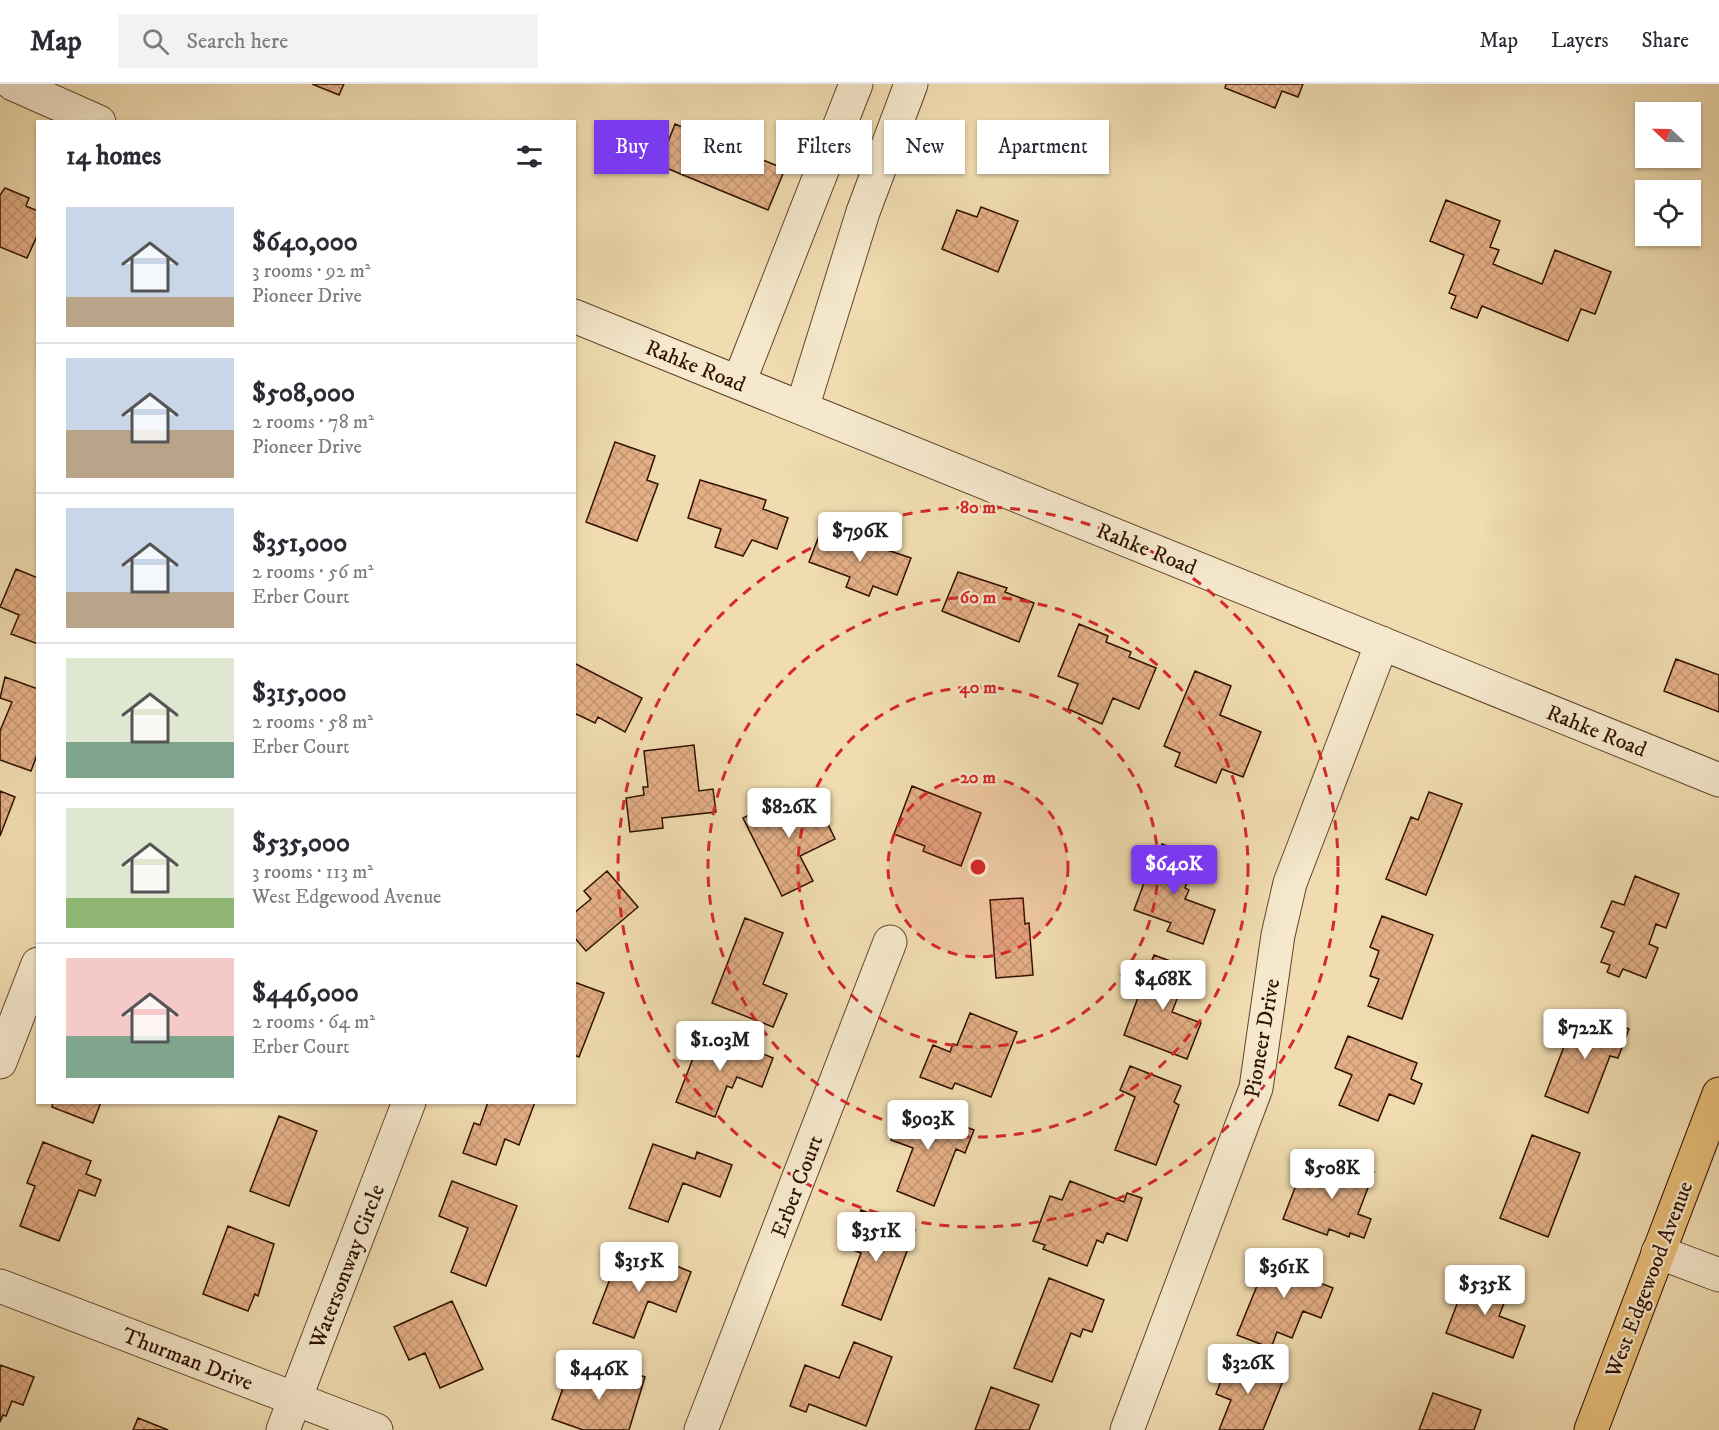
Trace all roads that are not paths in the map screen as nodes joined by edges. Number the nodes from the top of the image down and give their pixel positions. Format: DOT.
graph roads {
  1 [pos="13,84"];
  2 [pos="856,84"];
  3 [pos="911,84"];
  4 [pos="94,120"];
  5 [pos="576,317"];
  6 [pos="739,382"];
  7 [pos="802,408"];
  8 [pos="1382,643"];
  9 [pos="1719,780"];
  10 [pos="890,942"];
  11 [pos="36,969"];
  12 [pos="0,1062"];
  13 [pos="1719,1094"];
  14 [pos="408,1104"];
  15 [pos="1658,1252"];
  16 [pos="1719,1275"];
  17 [pos="0,1286"];
  18 [pos="295,1399"];
  19 [pos="283,1430"];
  20 [pos="376,1430"];
  21 [pos="701,1430"];
  22 [pos="1127,1430"];
  23 [pos="1591,1430"];
  1 -- 4 [label="street"];
  2 -- 6 [label="street"];
  3 -- 7 [label="street"];
  5 -- 6 [label="street, Rahke Road"];
  6 -- 7 [label="street, Rahke Road"];
  7 -- 8 [label="street, Rahke Road"];
  8 -- 9 [label="street, Rahke Road"];
  8 -- 22 [label="street, Pioneer Drive"];
  10 -- 21 [label="street, Erber Court"];
  11 -- 12 [label="street"];
  13 -- 15 [label="main road, West Edgewood Avenue"];
  14 -- 18 [label="street, Watersonway Circle"];
  15 -- 16 [label="street"];
  15 -- 23 [label="main road, West Edgewood Avenue"];
  17 -- 18 [label="street, Thurman Drive"];
  18 -- 19 [label="street, Watersonway Circle"];
  18 -- 20 [label="street, Thurman Drive"];
}
